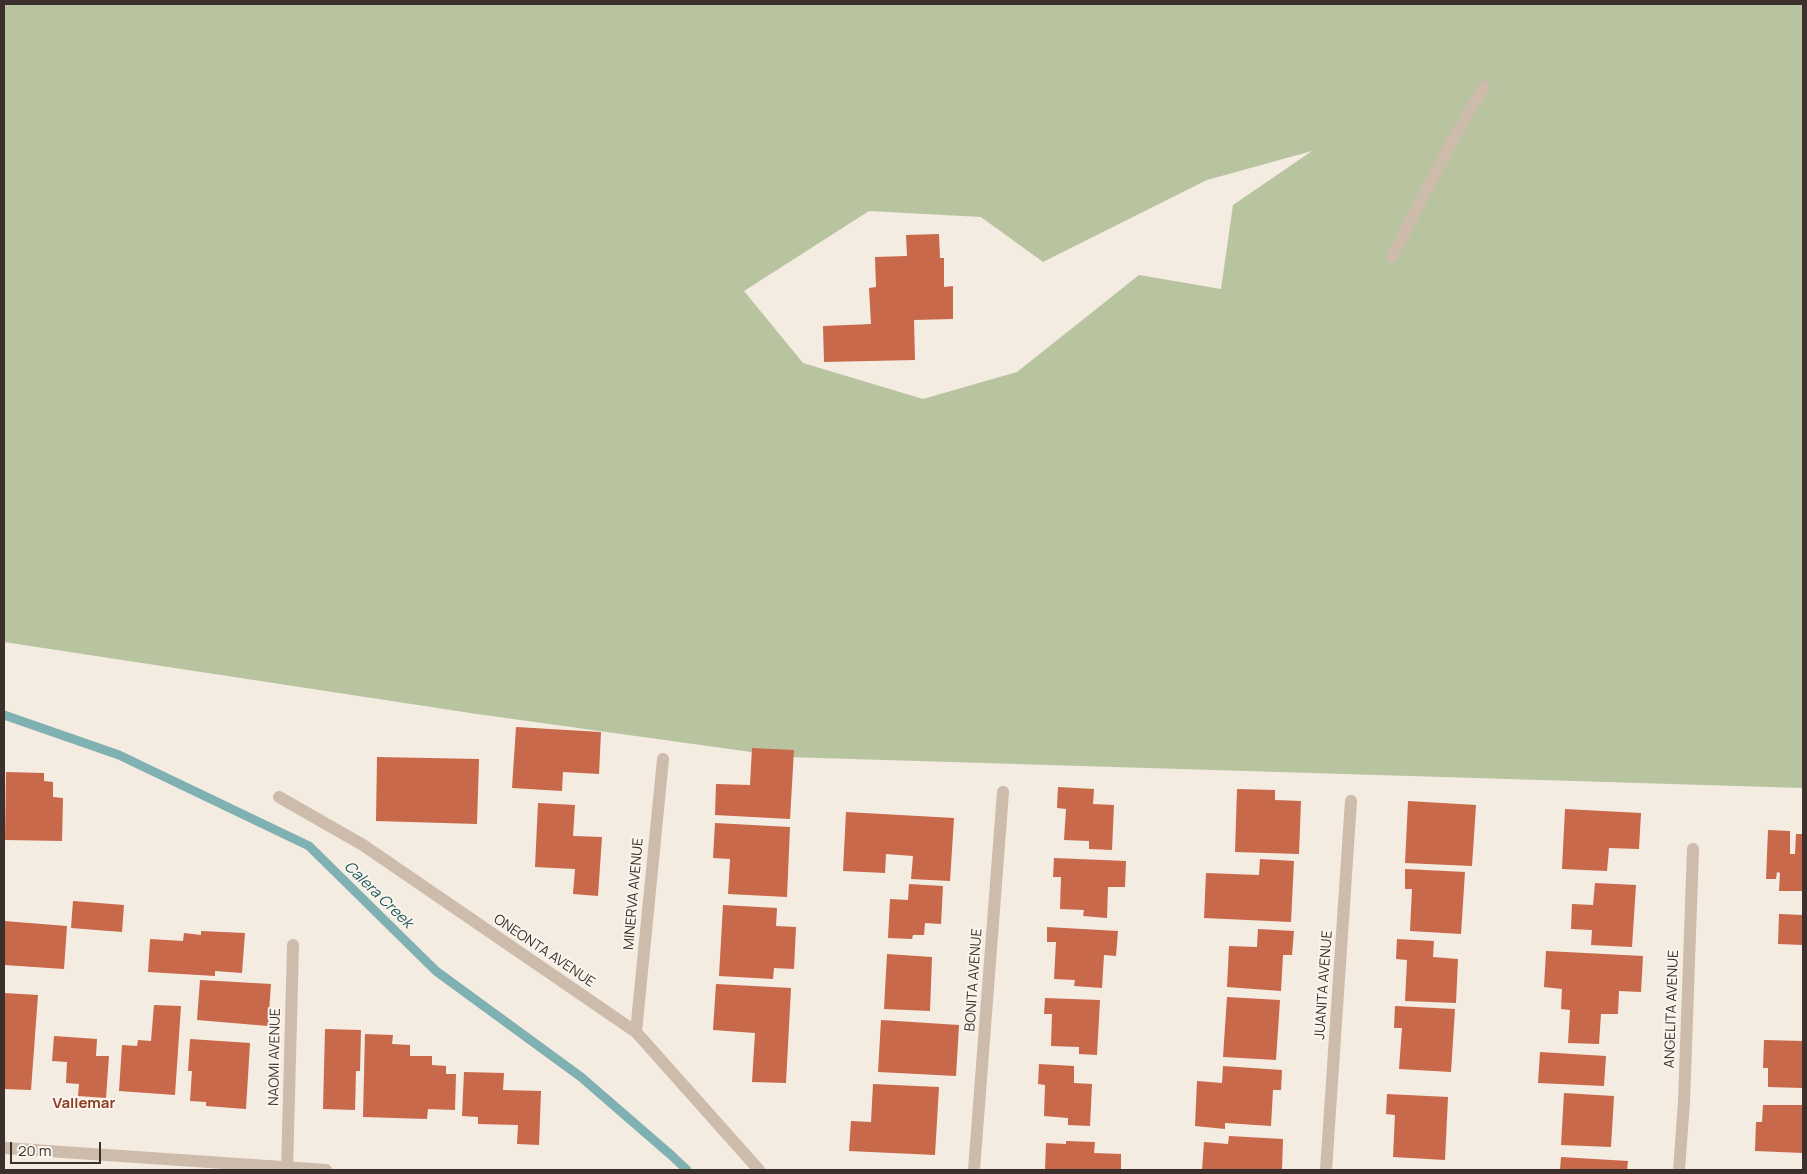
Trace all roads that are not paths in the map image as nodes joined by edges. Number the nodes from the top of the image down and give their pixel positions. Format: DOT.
graph roads {
  1 [pos="1484,87"];
  2 [pos="1392,257"];
  3 [pos="662,759"];
  4 [pos="1004,792"];
  5 [pos="279,797"];
  6 [pos="1351,801"];
  7 [pos="1693,848"];
  8 [pos="292,945"];
  9 [pos="636,1032"];
  10 [pos="4,1148"];
  11 [pos="287,1169"];
  12 [pos="326,1170"];
  13 [pos="759,1170"];
  14 [pos="974,1170"];
  15 [pos="1326,1170"];
  16 [pos="1679,1170"];
  1 -- 2 [label="street"];
  3 -- 9 [label="street, MINERVA AVENUE"];
  4 -- 14 [label="street, BONITA AVENUE"];
  5 -- 9 [label="street, ONEONTA AVENUE"];
  6 -- 15 [label="street, JUANITA AVENUE"];
  7 -- 16 [label="street, ANGELITA AVENUE"];
  8 -- 11 [label="street, NAOMI AVENUE"];
  9 -- 13 [label="street, ONEONTA AVENUE"];
  10 -- 11 [label="street"];
  11 -- 12 [label="street"];
}
